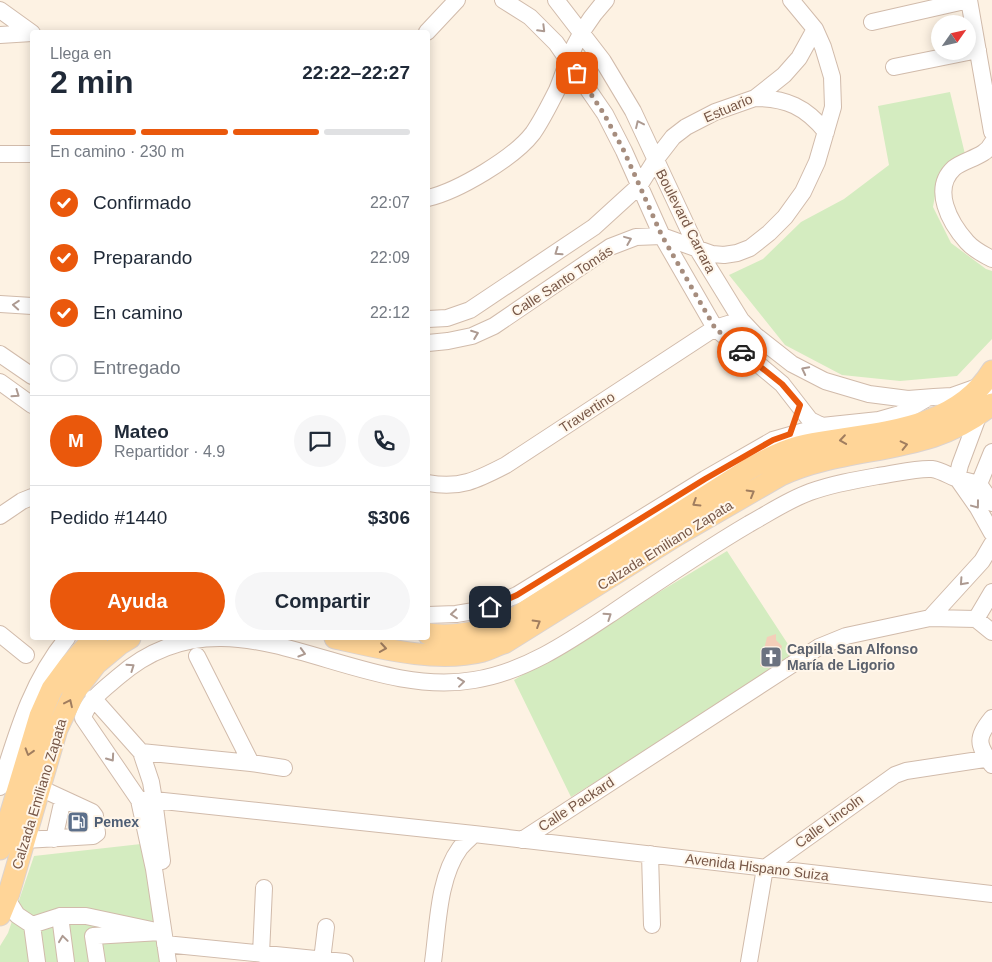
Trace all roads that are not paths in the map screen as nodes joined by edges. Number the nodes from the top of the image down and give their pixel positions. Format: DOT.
graph roads {
  1 [pos="457,0"];
  2 [pos="503,0"];
  3 [pos="556,0"];
  4 [pos="606,0"];
  5 [pos="791,0"];
  6 [pos="969,0"];
  7 [pos="0,10"];
  8 [pos="872,22"];
  9 [pos="815,29"];
  10 [pos="429,30"];
  11 [pos="30,32"];
  12 [pos="30,33"];
  13 [pos="582,33"];
  14 [pos="0,35"];
  15 [pos="978,50"];
  16 [pos="568,60"];
  17 [pos="894,66"];
  18 [pos="754,98"];
  19 [pos="826,132"];
  20 [pos="992,132"];
  21 [pos="992,143"];
  22 [pos="0,154"];
  23 [pos="30,154"];
  24 [pos="656,160"];
  25 [pos="639,186"];
  26 [pos="430,198"];
  27 [pos="662,236"];
  28 [pos="698,250"];
  29 [pos="992,260"];
  30 [pos="0,304"];
  31 [pos="30,306"];
  32 [pos="430,319"];
  33 [pos="741,320"];
  34 [pos="715,328"];
  35 [pos="430,343"];
  36 [pos="0,354"];
  37 [pos="30,358"];
  38 [pos="0,365"];
  39 [pos="17,366"];
  40 [pos="30,375"];
  41 [pos="0,382"];
  42 [pos="979,395"];
  43 [pos="928,398"];
  44 [pos="30,404"];
  45 [pos="800,405"];
  46 [pos="822,426"];
  47 [pos="790,434"];
  48 [pos="967,447"];
  49 [pos="991,454"];
  50 [pos="957,478"];
  51 [pos="430,483"];
  52 [pos="979,484"];
  53 [pos="30,498"];
  54 [pos="992,503"];
  55 [pos="0,516"];
  56 [pos="992,533"];
  57 [pos="992,544"];
  58 [pos="992,592"];
  59 [pos="430,615"];
  60 [pos="930,618"];
  61 [pos="986,623"];
  62 [pos="0,634"];
  63 [pos="430,634"];
  64 [pos="65,640"];
  65 [pos="94,640"];
  66 [pos="127,640"];
  67 [pos="191,640"];
  68 [pos="245,640"];
  69 [pos="344,640"];
  70 [pos="26,655"];
  71 [pos="197,656"];
  72 [pos="93,698"];
  73 [pos="992,718"];
  74 [pos="140,752"];
  75 [pos="990,761"];
  76 [pos="252,763"];
  77 [pos="284,768"];
  78 [pos="0,787"];
  79 [pos="40,788"];
  80 [pos="63,799"];
  81 [pos="146,800"];
  82 [pos="474,834"];
  83 [pos="54,839"];
  84 [pos="24,840"];
  85 [pos="522,840"];
  86 [pos="0,849"];
  87 [pos="650,854"];
  88 [pos="766,868"];
  89 [pos="264,888"];
  90 [pos="992,894"];
  91 [pos="3,907"];
  92 [pos="60,916"];
  93 [pos="32,926"];
  94 [pos="652,926"];
  95 [pos="326,927"];
  96 [pos="168,944"];
  97 [pos="261,954"];
  98 [pos="322,960"];
  99 [pos="37,962"];
  100 [pos="66,962"];
  101 [pos="97,962"];
  102 [pos="168,962"];
  103 [pos="175,962"];
  104 [pos="345,962"];
  105 [pos="433,962"];
  106 [pos="749,962"];
  1 -- 10 [label="street"];
  2 -- 16 [label="street, Boulevard Carrara, one-way"];
  3 -- 13 [label="street, Boulevard Carrara"];
  4 -- 13 [label="street"];
  5 -- 9 [label="street"];
  6 -- 8 [label="street"];
  6 -- 15 [label="street"];
  7 -- 11 [label="street"];
  9 -- 18 [label="street, Estuario"];
  9 -- 19 [label="street"];
  12 -- 14 [label="street"];
  13 -- 16 [label="street"];
  24 -- 13 [label="street, Boulevard Carrara, one-way"];
  15 -- 17 [label="street"];
  15 -- 20 [label="street"];
  16 -- 25 [label="street, Boulevard Carrara"];
  16 -- 26 [label="street"];
  18 -- 19 [label="street"];
  18 -- 24 [label="street, Estuario"];
  19 -- 28 [label="street"];
  21 -- 29 [label="street"];
  22 -- 23 [label="street"];
  24 -- 25 [label="street, Calle Santo Tomás"];
  24 -- 28 [label="street, Boulevard Carrara"];
  25 -- 27 [label="street, Boulevard Carrara"];
  25 -- 32 [label="street, Calle Santo Tomás, one-way"];
  27 -- 28 [label="street, Calle Santo Tomás"];
  27 -- 34 [label="street, Boulevard Carrara"];
  35 -- 27 [label="street, Calle Santo Tomás, one-way"];
  28 -- 33 [label="street, Boulevard Carrara"];
  31 -- 30 [label="street, one-way"];
  33 -- 34 [label="street, Travertino"];
  43 -- 33 [label="street, Boulevard Carrara, one-way"];
  34 -- 45 [label="street, Boulevard Carrara"];
  34 -- 51 [label="street, Travertino"];
  36 -- 39 [label="street"];
  37 -- 39 [label="street"];
  38 -- 39 [label="street"];
  39 -- 40 [label="street"];
  41 -- 44 [label="street, one-way"];
  42 -- 43 [label="street, Boulevard Carrara"];
  42 -- 48 [label="street"];
  42 -- 63 [label="main road, Calzada Emiliano Zapata, one-way"];
  69 -- 42 [label="main road, Calzada Emiliano Zapata, one-way"];
  43 -- 46 [label="street"];
  45 -- 46 [label="street, Boulevard Carrara"];
  45 -- 47 [label="street"];
  46 -- 47 [label="street"];
  47 -- 59 [label="street, one-way"];
  48 -- 49 [label="street"];
  48 -- 50 [label="street"];
  49 -- 52 [label="street"];
  50 -- 52 [label="street"];
  50 -- 56 [label="street, one-way"];
  68 -- 50 [label="street, one-way"];
  52 -- 54 [label="street"];
  53 -- 55 [label="street"];
  57 -- 60 [label="street, one-way"];
  58 -- 61 [label="street"];
  60 -- 61 [label="street, Calle Packard"];
  60 -- 85 [label="street, Calle Packard"];
  62 -- 70 [label="street"];
  64 -- 78 [label="street"];
  65 -- 86 [label="main road, Calzada Emiliano Zapata, one-way"];
  79 -- 66 [label="main road, Calzada Emiliano Zapata, one-way"];
  72 -- 67 [label="street, one-way"];
  71 -- 76 [label="street"];
  72 -- 74 [label="street"];
  72 -- 81 [label="street, one-way"];
  73 -- 75 [label="street"];
  74 -- 76 [label="street"];
  74 -- 81 [label="street"];
  75 -- 88 [label="street, Calle Lincoln"];
  76 -- 77 [label="street"];
  79 -- 80 [label="street"];
  79 -- 84 [label="main road, Calzada Emiliano Zapata"];
  80 -- 83 [label="street"];
  80 -- 83 [label="street"];
  81 -- 82 [label="street"];
  81 -- 96 [label="street"];
  82 -- 85 [label="street"];
  82 -- 105 [label="street"];
  83 -- 84 [label="street"];
  84 -- 91 [label="main road, Calzada Emiliano Zapata"];
  85 -- 87 [label="street, Avenida Hispano Suiza"];
  87 -- 88 [label="street, Avenida Hispano Suiza"];
  87 -- 94 [label="street"];
  88 -- 90 [label="street, Avenida Hispano Suiza"];
  88 -- 106 [label="street"];
  89 -- 97 [label="street"];
  91 -- 93 [label="street"];
  92 -- 93 [label="street"];
  100 -- 92 [label="street, one-way"];
  92 -- 101 [label="street"];
  93 -- 99 [label="street"];
  95 -- 98 [label="street"];
  96 -- 97 [label="street"];
  96 -- 102 [label="street"];
  96 -- 103 [label="street"];
  97 -- 98 [label="street"];
  98 -- 104 [label="street"];
}
